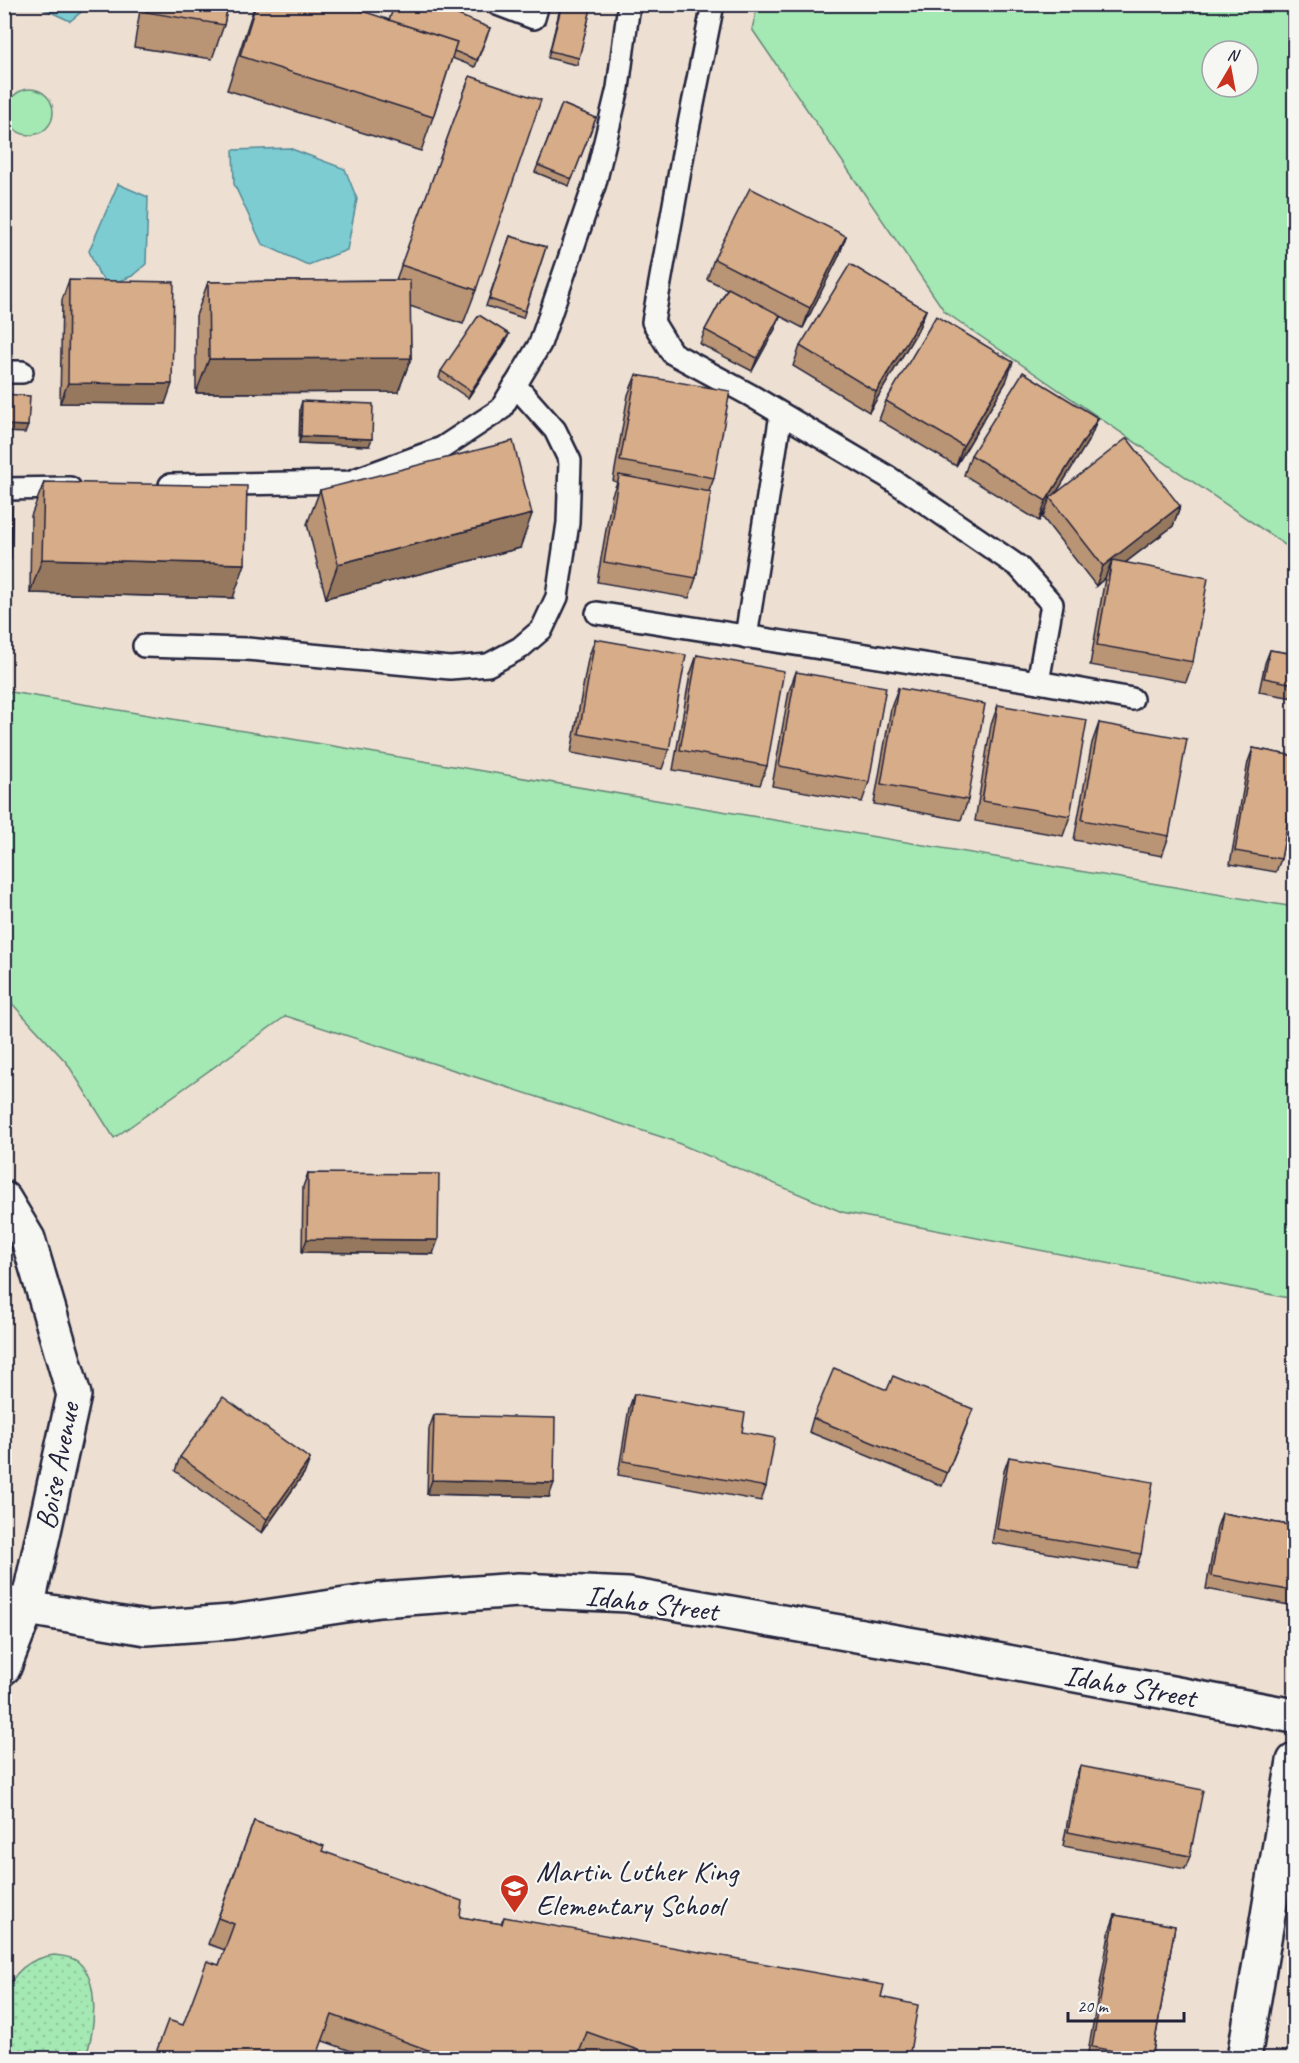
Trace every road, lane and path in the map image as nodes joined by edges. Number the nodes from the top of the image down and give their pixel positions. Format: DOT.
graph roads {
  1 [pos="497,4"];
  2 [pos="538,4"];
  3 [pos="629,4"];
  4 [pos="713,4"];
  5 [pos="515,385"];
  6 [pos="781,414"];
  7 [pos="152,486"];
  8 [pos="93,487"];
  9 [pos="4,489"];
  10 [pos="597,613"];
  11 [pos="746,637"];
  12 [pos="144,646"];
  13 [pos="1038,682"];
  14 [pos="1132,699"];
  15 [pos="4,1199"];
  16 [pos="16,1605"];
  17 [pos="4,1667"];
  18 [pos="1294,1716"];
  19 [pos="1294,1761"];
  20 [pos="1244,2058"];
  1 -- 2 [label="lane"];
  3 -- 5 [label="lane"];
  4 -- 6 [label="lane"];
  5 -- 7 [label="lane"];
  5 -- 12 [label="lane"];
  6 -- 11 [label="lane"];
  6 -- 13 [label="lane"];
  8 -- 9 [label="lane"];
  10 -- 11 [label="lane"];
  11 -- 13 [label="lane"];
  13 -- 14 [label="lane"];
  15 -- 16 [label="street, Boise Avenue"];
  16 -- 17 [label="street, Boise Avenue"];
  16 -- 18 [label="street, Idaho Street"];
  19 -- 20 [label="street"];
}
